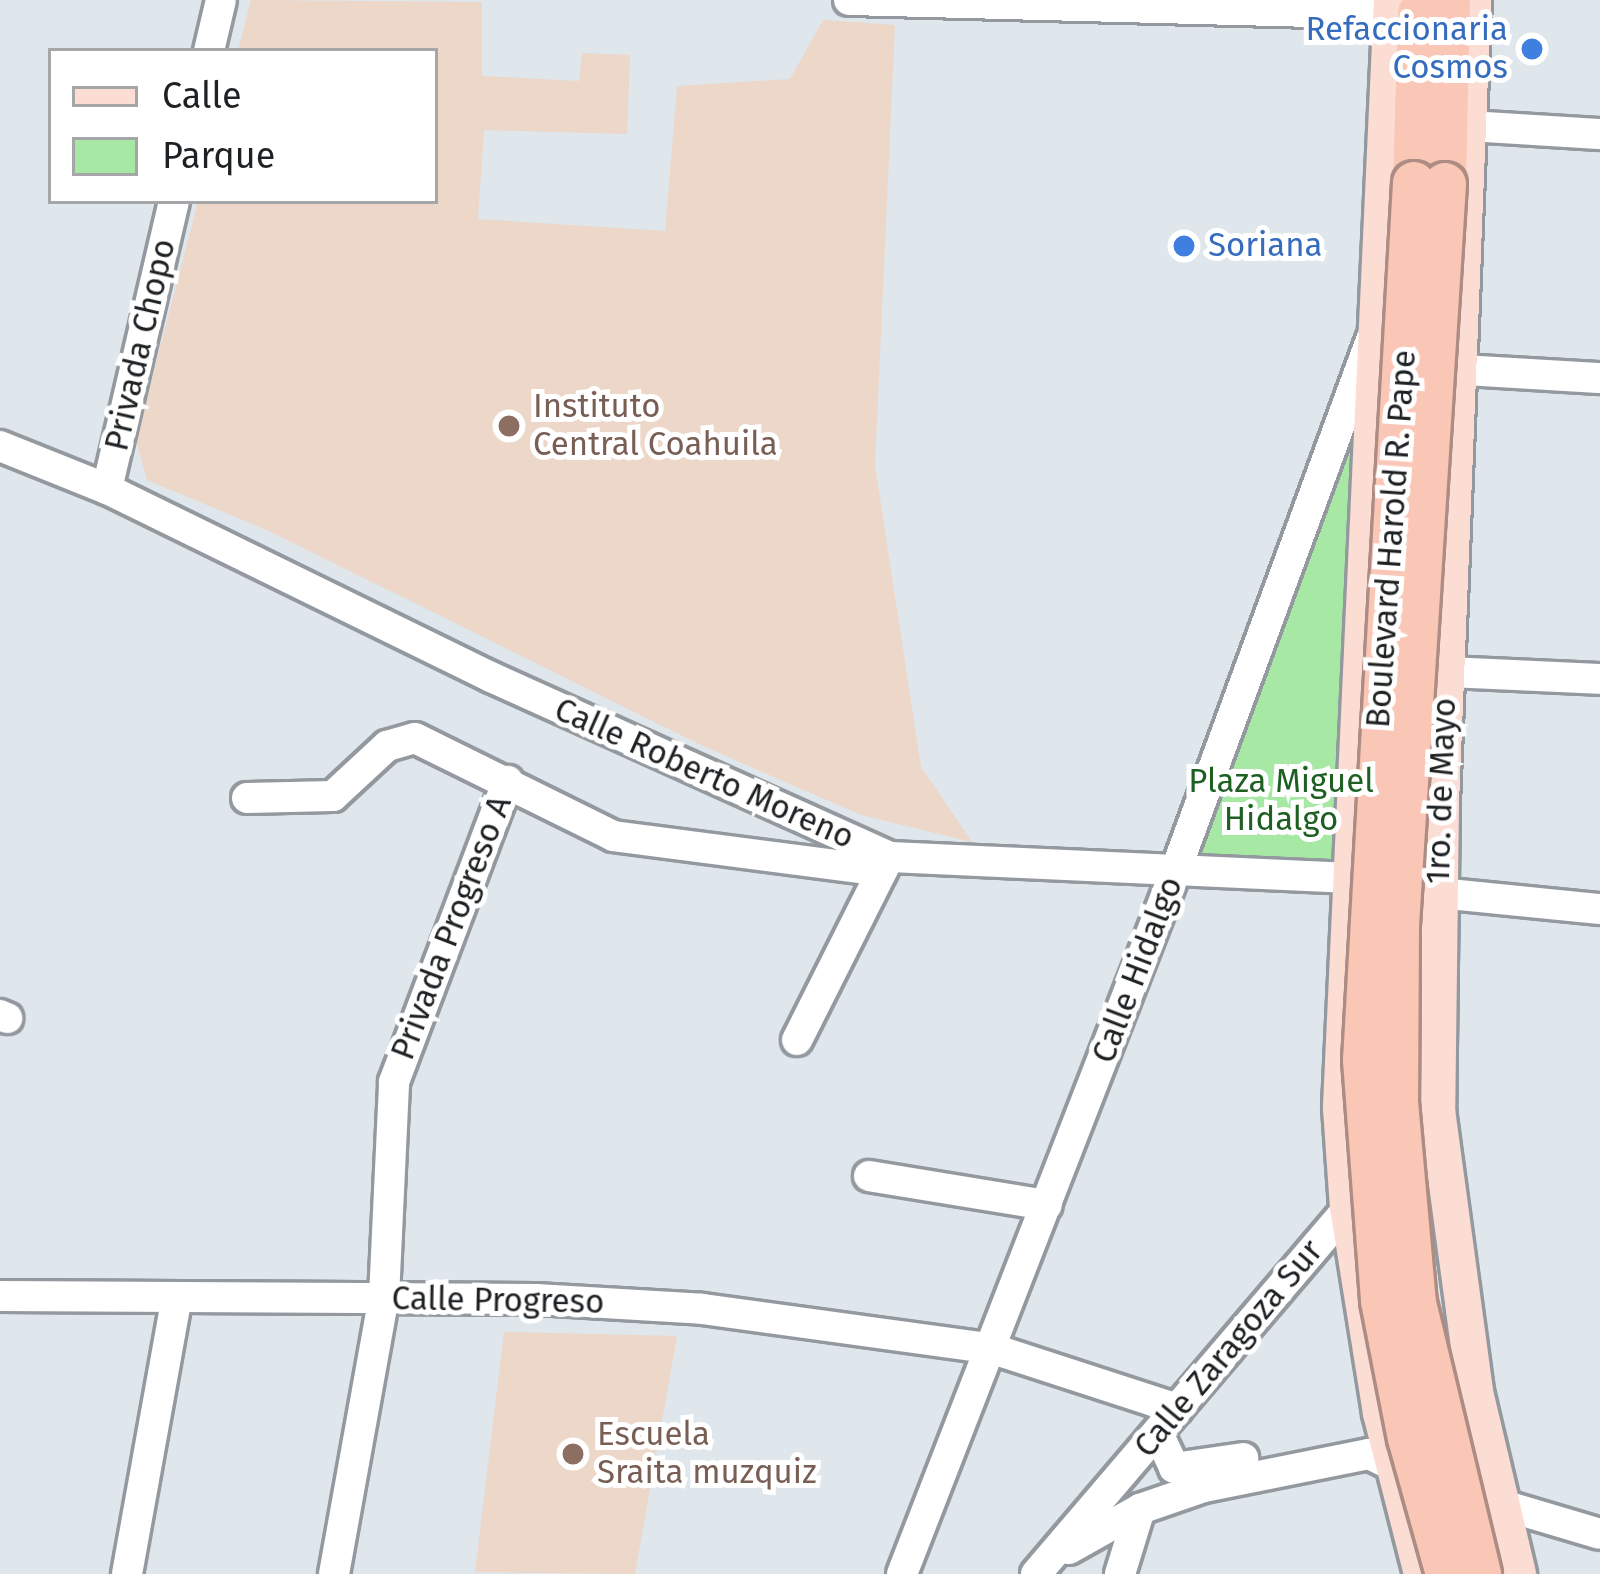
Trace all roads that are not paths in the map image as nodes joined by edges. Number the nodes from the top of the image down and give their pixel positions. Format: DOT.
graph roads {
  1 [pos="221,0"];
  2 [pos="849,0"];
  3 [pos="1449,0"];
  4 [pos="1473,0"];
  5 [pos="1401,4"];
  6 [pos="210,48"];
  7 [pos="1468,126"];
  8 [pos="1600,134"];
  9 [pos="1429,183"];
  10 [pos="173,204"];
  11 [pos="1378,308"];
  12 [pos="1464,370"];
  13 [pos="1600,378"];
  14 [pos="0,446"];
  15 [pos="107,489"];
  16 [pos="1447,672"];
  17 [pos="1600,679"];
  18 [pos="508,782"];
  19 [pos="247,798"];
  20 [pos="886,864"];
  21 [pos="1174,875"];
  22 [pos="1347,878"];
  23 [pos="1439,893"];
  24 [pos="1600,909"];
  25 [pos="796,1040"];
  26 [pos="1439,1145"];
  27 [pos="869,1176"];
  28 [pos="1047,1205"];
  29 [pos="1348,1207"];
  30 [pos="1456,1270"];
  31 [pos="1360,1283"];
  32 [pos="0,1296"];
  33 [pos="177,1297"];
  34 [pos="384,1298"];
  35 [pos="993,1349"];
  36 [pos="1379,1404"];
  37 [pos="1178,1409"];
  38 [pos="1157,1433"];
  39 [pos="1394,1466"];
  40 [pos="1499,1504"];
  41 [pos="1140,1509"];
  42 [pos="1600,1534"];
  43 [pos="1040,1570"];
  44 [pos="127,1574"];
  45 [pos="334,1574"];
  46 [pos="902,1574"];
  47 [pos="1120,1574"];
  48 [pos="1422,1574"];
  49 [pos="1447,1574"];
  50 [pos="1480,1574"];
  51 [pos="1519,1574"];
  1 -- 6 [label="street"];
  2 -- 5 [label="street"];
  3 -- 9 [label="highway, Boulevard Harold R. Pape"];
  4 -- 7 [label="main road, 1ro. de Mayo"];
  5 -- 9 [label="highway, Boulevard Harold R. Pape"];
  5 -- 11 [label="main road"];
  7 -- 8 [label="street"];
  7 -- 12 [label="main road, 1ro. de Mayo"];
  9 -- 49 [label="highway, Boulevard Harold R. Pape, bridge"];
  9 -- 50 [label="highway, Boulevard Harold R. Pape, bridge"];
  10 -- 15 [label="street, Privada Chopo"];
  11 -- 21 [label="street, Calle Hidalgo"];
  11 -- 22 [label="main road"];
  12 -- 13 [label="street"];
  12 -- 16 [label="main road, 1ro. de Mayo"];
  14 -- 15 [label="street, Calle Roberto Moreno"];
  15 -- 20 [label="street, Calle Roberto Moreno"];
  16 -- 17 [label="street"];
  16 -- 23 [label="main road, 1ro. de Mayo"];
  18 -- 19 [label="street"];
  18 -- 20 [label="street"];
  18 -- 34 [label="street, Privada Progreso A"];
  20 -- 21 [label="street, Calle Roberto Moreno"];
  20 -- 25 [label="street"];
  21 -- 22 [label="street, Calle Roberto Moreno"];
  21 -- 28 [label="street, Calle Hidalgo"];
  22 -- 29 [label="main road"];
  23 -- 24 [label="street"];
  23 -- 26 [label="main road, 1ro. de Mayo"];
  26 -- 29 [label="street, Calle Zaragoza Sur"];
  26 -- 30 [label="main road, 1ro. de Mayo"];
  27 -- 28 [label="street"];
  28 -- 35 [label="street, Calle Hidalgo"];
  29 -- 31 [label="main road"];
  29 -- 37 [label="street, Calle Zaragoza Sur"];
  30 -- 31 [label="main road"];
  30 -- 40 [label="main road, 1ro. de Mayo"];
  31 -- 36 [label="main road"];
  32 -- 33 [label="street, Calle Progreso"];
  33 -- 34 [label="street, Calle Progreso"];
  33 -- 44 [label="street"];
  34 -- 35 [label="street, Calle Progreso"];
  34 -- 45 [label="street, Privada Progreso A"];
  35 -- 37 [label="street, Calle Progreso"];
  35 -- 46 [label="street, Calle Hidalgo"];
  36 -- 38 [label="street"];
  36 -- 39 [label="main road"];
  37 -- 38 [label="street, Calle Zaragoza Sur"];
  38 -- 43 [label="street, Calle Zaragoza Sur"];
  39 -- 41 [label="street"];
  39 -- 48 [label="main road"];
  40 -- 42 [label="street"];
  40 -- 51 [label="main road, 1ro. de Mayo"];
  41 -- 43 [label="street"];
  41 -- 47 [label="street"];
}
